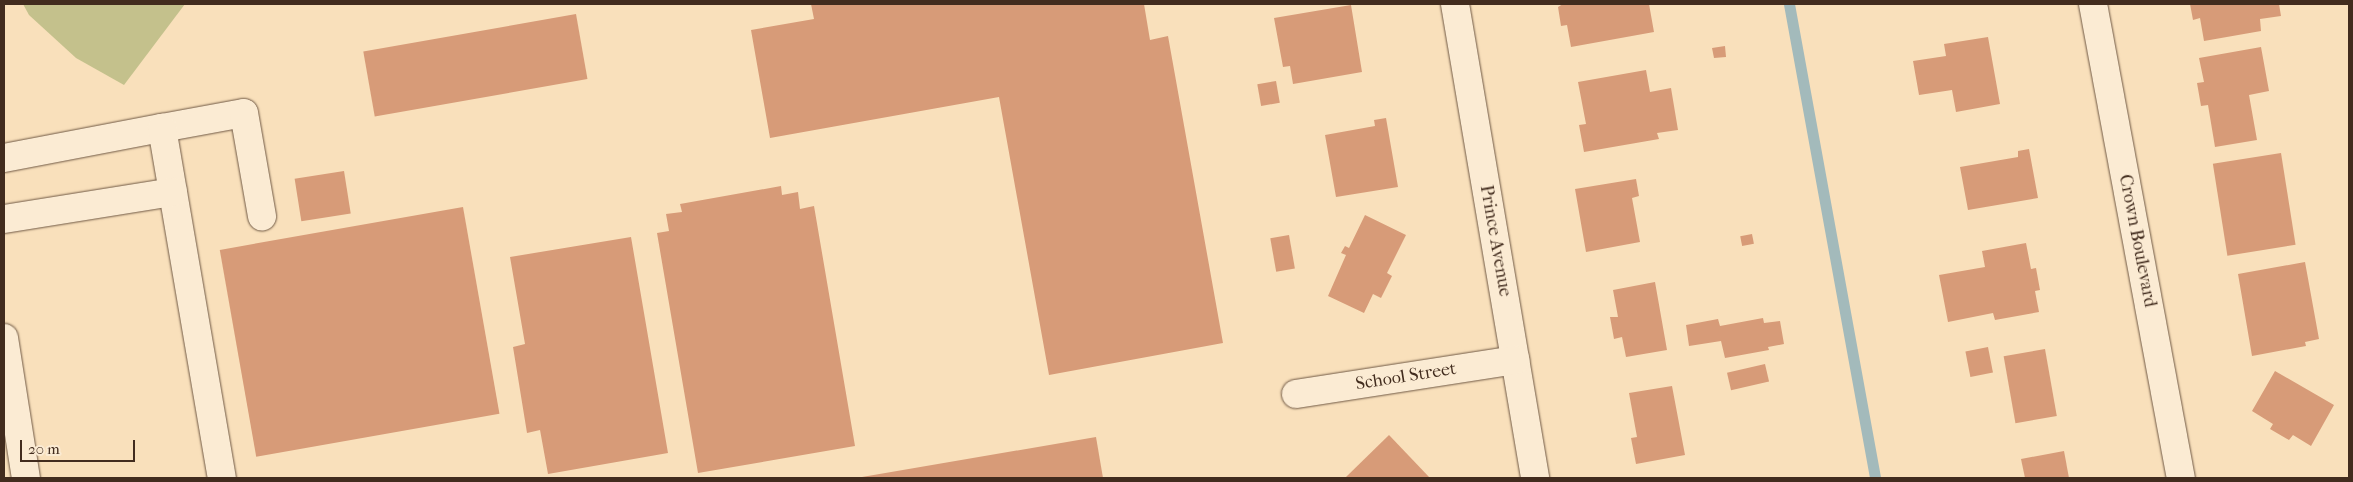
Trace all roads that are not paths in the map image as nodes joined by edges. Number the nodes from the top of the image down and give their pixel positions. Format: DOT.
graph roads {
  1 [pos="1455,4"];
  2 [pos="2093,4"];
  3 [pos="162,128"];
  4 [pos="4,158"];
  5 [pos="173,192"];
  6 [pos="262,216"];
  7 [pos="4,219"];
  8 [pos="4,338"];
  9 [pos="1515,360"];
  10 [pos="1296,394"];
  11 [pos="26,478"];
  12 [pos="222,478"];
  13 [pos="1535,478"];
  14 [pos="2181,478"];
  1 -- 9 [label="street, Prince Avenue"];
  2 -- 14 [label="street, Crown Boulevard"];
  3 -- 4 [label="street"];
  3 -- 5 [label="street"];
  3 -- 6 [label="street"];
  5 -- 7 [label="street"];
  5 -- 12 [label="street"];
  8 -- 11 [label="street"];
  9 -- 10 [label="street, School Street"];
  9 -- 13 [label="street, Prince Avenue"];
}
